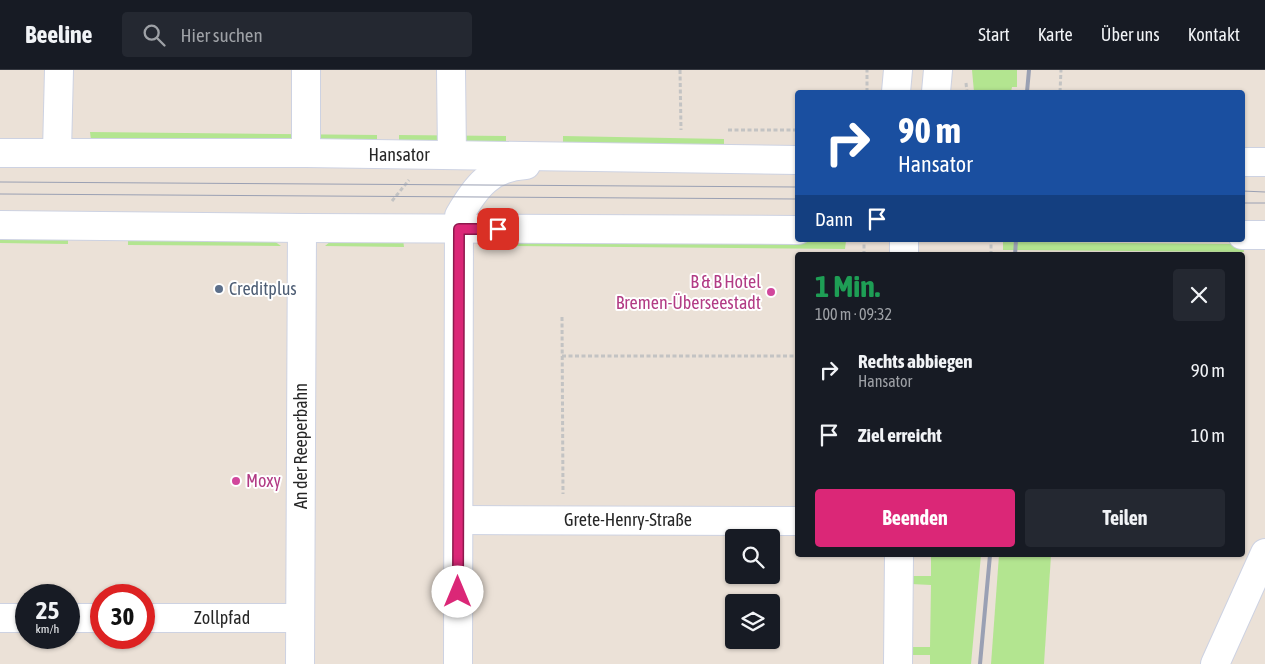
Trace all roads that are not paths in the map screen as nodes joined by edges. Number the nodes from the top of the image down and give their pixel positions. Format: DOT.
graph roads {
  1 [pos="59,70"];
  2 [pos="306,70"];
  3 [pos="451,70"];
  4 [pos="898,70"];
  5 [pos="938,70"];
  6 [pos="896,90"];
  7 [pos="936,90"];
  8 [pos="0,152"];
  9 [pos="57,152"];
  10 [pos="306,153"];
  11 [pos="452,155"];
  12 [pos="545,156"];
  13 [pos="795,160"];
  14 [pos="1245,162"];
  15 [pos="1265,162"];
  16 [pos="0,225"];
  17 [pos="302,228"];
  18 [pos="459,229"];
  19 [pos="795,230"];
  20 [pos="1245,235"];
  21 [pos="1265,235"];
  22 [pos="459,520"];
  23 [pos="795,520"];
  24 [pos="1265,554"];
  25 [pos="899,557"];
  26 [pos="0,618"];
  27 [pos="15,618"];
  28 [pos="155,618"];
  29 [pos="300,618"];
  30 [pos="300,664"];
  31 [pos="458,664"];
  32 [pos="898,664"];
  33 [pos="1215,664"];
  1 -- 9 [label="street"];
  2 -- 10 [label="street"];
  3 -- 11 [label="street"];
  4 -- 6 [label="street"];
  5 -- 7 [label="street"];
  8 -- 9 [label="street, Hansator"];
  9 -- 10 [label="street, Hansator"];
  10 -- 11 [label="street, Hansator"];
  11 -- 12 [label="street, Hansator"];
  12 -- 13 [label="street, Hansator"];
  12 -- 18 [label="street"];
  14 -- 15 [label="street"];
  16 -- 17 [label="street"];
  17 -- 18 [label="street"];
  17 -- 29 [label="street, An der Reeperbahn"];
  18 -- 19 [label="street"];
  18 -- 22 [label="street"];
  20 -- 21 [label="street"];
  22 -- 23 [label="street, Grete-Henry-Straße"];
  22 -- 31 [label="street"];
  24 -- 33 [label="street"];
  25 -- 32 [label="street"];
  26 -- 27 [label="street"];
  28 -- 29 [label="street, Zollpfad"];
  29 -- 30 [label="street, An der Reeperbahn"];
}
